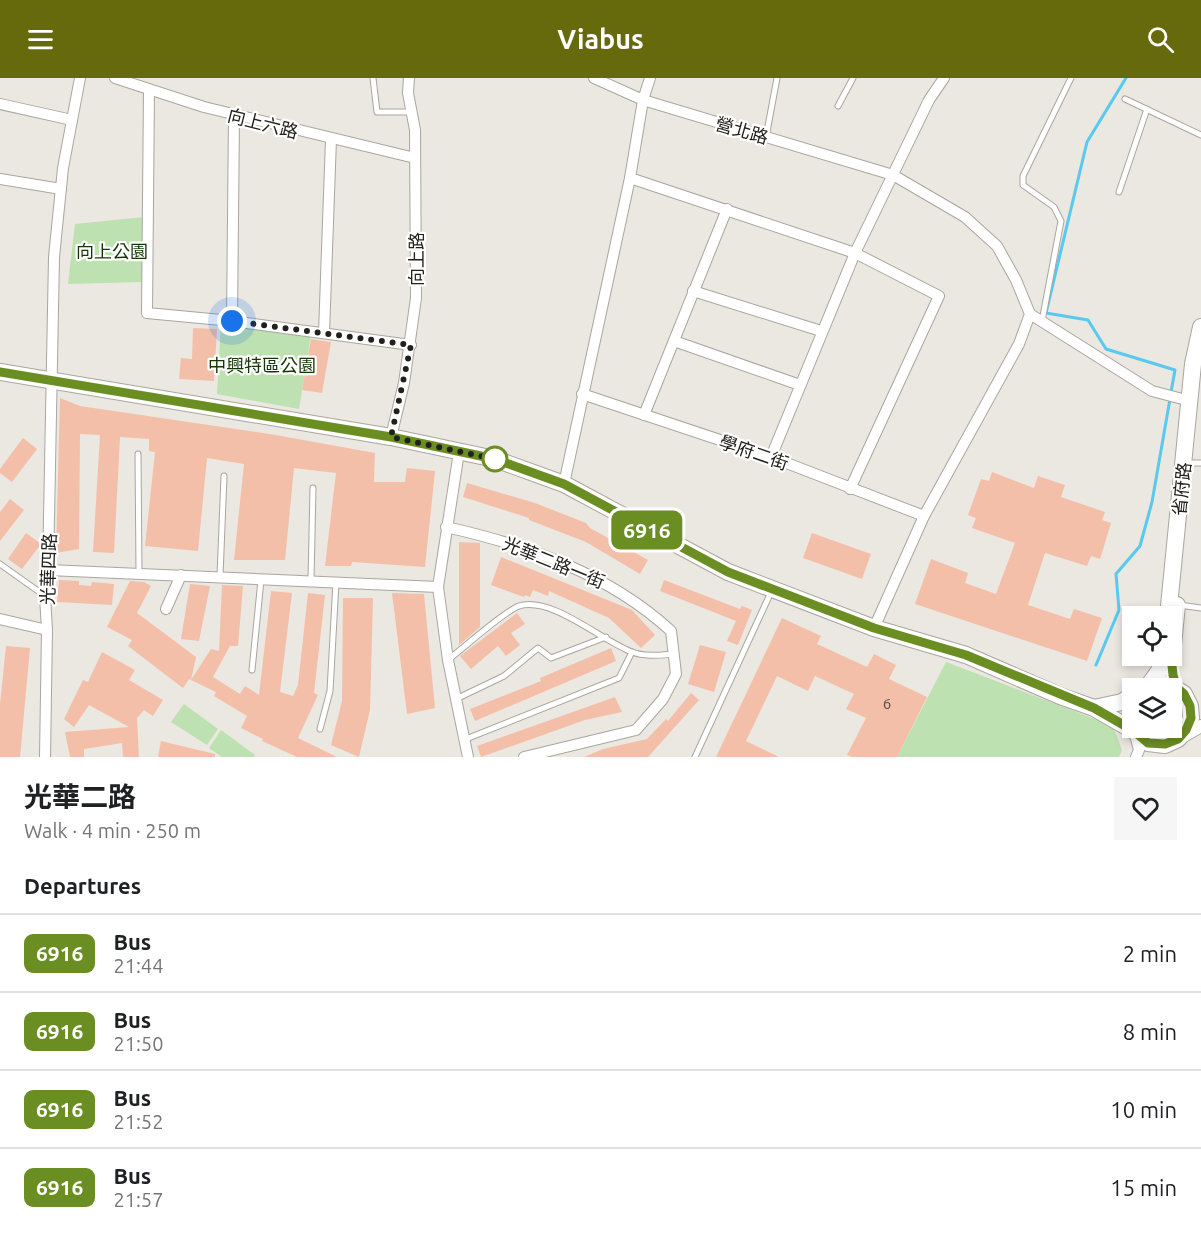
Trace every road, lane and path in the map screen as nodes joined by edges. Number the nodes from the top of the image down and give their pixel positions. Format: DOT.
graph roads {
  1 [pos="80,78"];
  2 [pos="115,78"];
  3 [pos="373,78"];
  4 [pos="409,78"];
  5 [pos="594,78"];
  6 [pos="650,78"];
  7 [pos="777,78"];
  8 [pos="853,78"];
  9 [pos="944,78"];
  10 [pos="1071,78"];
  11 [pos="149,90"];
  12 [pos="643,99"];
  13 [pos="1125,99"];
  14 [pos="0,104"];
  15 [pos="838,105"];
  16 [pos="1147,109"];
  17 [pos="412,112"];
  18 [pos="234,115"];
  19 [pos="72,120"];
  20 [pos="1201,135"];
  21 [pos="766,137"];
  22 [pos="331,139"];
  23 [pos="415,158"];
  24 [pos="893,175"];
  25 [pos="0,178"];
  26 [pos="630,178"];
  27 [pos="61,189"];
  28 [pos="1119,192"];
  29 [pos="727,209"];
  30 [pos="855,253"];
  31 [pos="693,291"];
  32 [pos="1030,314"];
  33 [pos="232,321"];
  34 [pos="1042,322"];
  35 [pos="1201,327"];
  36 [pos="821,331"];
  37 [pos="324,333"];
  38 [pos="674,341"];
  39 [pos="411,345"];
  40 [pos="0,372"];
  41 [pos="53,381"];
  42 [pos="800,385"];
  43 [pos="582,394"];
  44 [pos="1196,403"];
  45 [pos="644,415"];
  46 [pos="391,437"];
  47 [pos="459,452"];
  48 [pos="138,454"];
  49 [pos="771,457"];
  50 [pos="1193,463"];
  51 [pos="224,476"];
  52 [pos="564,484"];
  53 [pos="313,488"];
  54 [pos="850,489"];
  55 [pos="924,516"];
  56 [pos="446,527"];
  57 [pos="0,564"];
  58 [pos="48,570"];
  59 [pos="139,573"];
  60 [pos="181,575"];
  61 [pos="220,576"];
  62 [pos="261,578"];
  63 [pos="311,580"];
  64 [pos="336,581"];
  65 [pos="438,587"];
  66 [pos="772,589"];
  67 [pos="45,596"];
  68 [pos="1171,606"];
  69 [pos="1182,608"];
  70 [pos="1201,608"];
  71 [pos="166,609"];
  72 [pos="0,619"];
  73 [pos="874,628"];
  74 [pos="47,630"];
  75 [pos="606,637"];
  76 [pos="632,652"];
  77 [pos="675,654"];
  78 [pos="448,660"];
  79 [pos="252,670"];
  80 [pos="1182,692"];
  81 [pos="1182,693"];
  82 [pos="456,699"];
  83 [pos="1122,701"];
  84 [pos="1201,704"];
  85 [pos="1094,708"];
  86 [pos="1122,724"];
  87 [pos="1201,726"];
  88 [pos="320,729"];
  89 [pos="1182,734"];
  90 [pos="1136,738"];
  91 [pos="1142,738"];
  92 [pos="466,739"];
  93 [pos="1178,739"];
  94 [pos="45,757"];
  95 [pos="468,757"];
  96 [pos="524,757"];
  97 [pos="695,757"];
  98 [pos="1136,757"];
  99 [pos="1166,757"];
  1 -- 19 [label="street, 光華四路"];
  2 -- 11 [label="street, 向上六路"];
  3 -- 17 [label="lane"];
  4 -- 17 [label="street, 向上路"];
  5 -- 12 [label="street, 營北路"];
  6 -- 12 [label="street"];
  7 -- 21 [label="lane"];
  8 -- 15 [label="lane"];
  9 -- 24 [label="street"];
  10 -- 34 [label="lane"];
  11 -- 18 [label="street, 向上六路"];
  11 -- 33 [label="street"];
  12 -- 21 [label="street, 營北路"];
  12 -- 26 [label="street"];
  13 -- 16 [label="lane"];
  14 -- 19 [label="street"];
  16 -- 20 [label="lane"];
  16 -- 28 [label="lane"];
  17 -- 23 [label="street, 向上路"];
  18 -- 22 [label="street, 向上六路"];
  18 -- 33 [label="street"];
  19 -- 27 [label="street, 光華四路"];
  21 -- 24 [label="street, 營北路"];
  22 -- 23 [label="street, 向上六路"];
  22 -- 37 [label="street"];
  23 -- 39 [label="street, 向上路"];
  24 -- 30 [label="street"];
  24 -- 32 [label="street, 營北路"];
  25 -- 27 [label="street"];
  26 -- 29 [label="street"];
  26 -- 43 [label="street"];
  27 -- 41 [label="street, 光華四路"];
  29 -- 30 [label="street"];
  29 -- 31 [label="street"];
  30 -- 36 [label="street"];
  30 -- 54 [label="street"];
  31 -- 36 [label="street"];
  31 -- 38 [label="street"];
  32 -- 34 [label="street"];
  32 -- 55 [label="street"];
  33 -- 37 [label="street"];
  34 -- 44 [label="street"];
  35 -- 44 [label="main road, 省府路"];
  36 -- 42 [label="street"];
  37 -- 39 [label="street"];
  38 -- 42 [label="street"];
  38 -- 45 [label="street"];
  39 -- 46 [label="street, 向上路"];
  40 -- 41 [label="main road"];
  41 -- 46 [label="main road"];
  41 -- 58 [label="street, 光華四路"];
  42 -- 49 [label="street"];
  43 -- 45 [label="street, 學府二街"];
  43 -- 52 [label="street"];
  44 -- 50 [label="main road, 省府路"];
  45 -- 49 [label="street, 學府二街"];
  46 -- 47 [label="main road"];
  47 -- 52 [label="main road"];
  47 -- 56 [label="street"];
  48 -- 59 [label="lane"];
  49 -- 54 [label="street, 學府二街"];
  50 -- 68 [label="main road, 省府路"];
  51 -- 61 [label="lane"];
  52 -- 66 [label="main road"];
  53 -- 63 [label="lane"];
  54 -- 55 [label="street, 學府二街"];
  55 -- 73 [label="street"];
  56 -- 65 [label="street"];
  56 -- 77 [label="street, 光華二路一街"];
  57 -- 67 [label="lane"];
  58 -- 59 [label="street"];
  58 -- 67 [label="street, 光華四路"];
  59 -- 60 [label="street"];
  60 -- 61 [label="street"];
  60 -- 71 [label="street"];
  61 -- 62 [label="street"];
  62 -- 63 [label="street"];
  62 -- 79 [label="lane"];
  63 -- 64 [label="street"];
  64 -- 65 [label="street"];
  64 -- 88 [label="lane"];
  65 -- 78 [label="street"];
  66 -- 73 [label="main road"];
  66 -- 97 [label="lane"];
  67 -- 74 [label="street, 光華四路"];
  69 -- 70 [label="lane"];
  72 -- 74 [label="street"];
  73 -- 85 [label="main road"];
  74 -- 94 [label="street, 光華四路"];
  75 -- 76 [label="lane"];
  75 -- 78 [label="lane"];
  75 -- 82 [label="lane"];
  76 -- 77 [label="lane"];
  76 -- 92 [label="lane"];
  77 -- 96 [label="street, 光華二路一街"];
  78 -- 82 [label="street"];
  80 -- 84 [label="street"];
  81 -- 89 [label="main road, 省府路"];
  82 -- 92 [label="street"];
  83 -- 85 [label="main road"];
  85 -- 86 [label="main road"];
  87 -- 93 [label="street"];
  90 -- 98 [label="street"];
  91 -- 93 [label="main road"];
  92 -- 95 [label="street"];
  93 -- 99 [label="street"];
}
